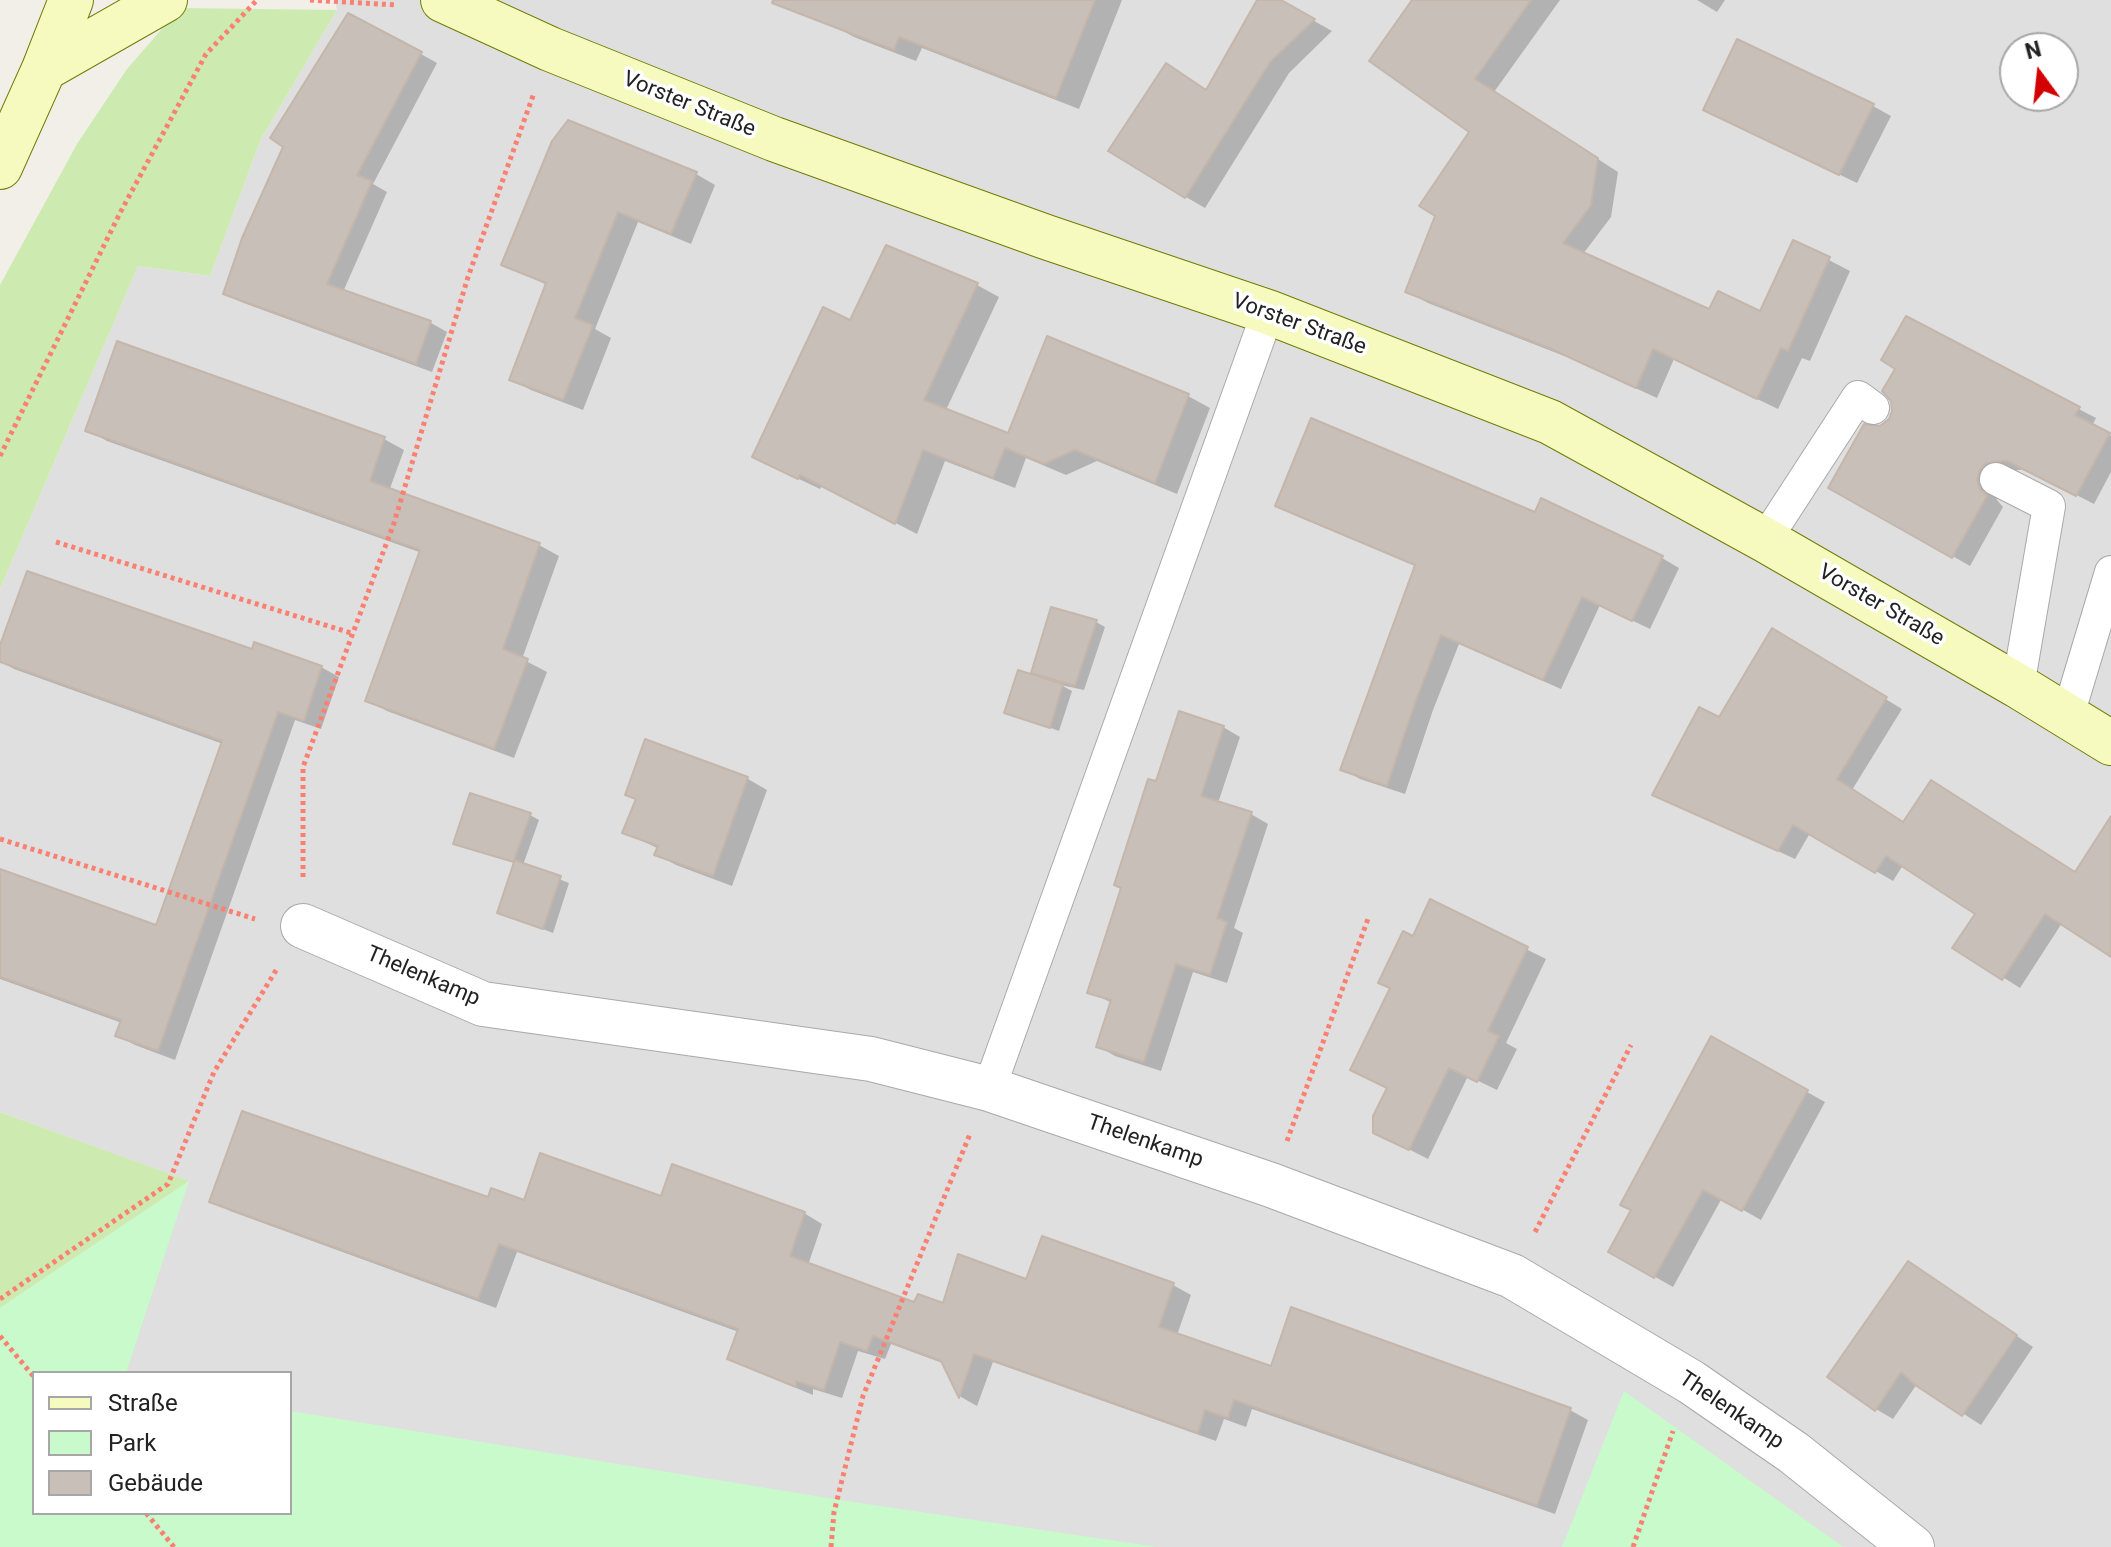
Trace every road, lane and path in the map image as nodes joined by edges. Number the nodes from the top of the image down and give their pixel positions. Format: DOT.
graph roads {
  1 [pos="71,0"];
  2 [pos="165,0"];
  3 [pos="257,0"];
  4 [pos="310,0"];
  5 [pos="450,3"];
  6 [pos="550,49"];
  7 [pos="44,69"];
  8 [pos="0,167"];
  9 [pos="1268,312"];
  10 [pos="1873,408"];
  11 [pos="0,456"];
  12 [pos="1996,479"];
  13 [pos="1765,540"];
  14 [pos="56,542"];
  15 [pos="2111,572"];
  16 [pos="351,633"];
  17 [pos="2018,686"];
  18 [pos="2068,715"];
  19 [pos="2111,743"];
  20 [pos="0,839"];
  21 [pos="1369,916"];
  22 [pos="303,926"];
  23 [pos="1631,1045"];
  24 [pos="989,1089"];
  25 [pos="1271,1185"];
  26 [pos="1512,1276"];
  27 [pos="0,1299"];
  28 [pos="0,1336"];
  29 [pos="32,1375"];
  30 [pos="1691,1382"];
  31 [pos="148,1515"];
  32 [pos="174,1547"];
  33 [pos="831,1547"];
  34 [pos="1633,1547"];
  35 [pos="1912,1547"];
  1 -- 7 [label="main road"];
  2 -- 7 [label="main road"];
  3 -- 11 [label="path"];
  4 -- 5 [label="path"];
  5 -- 6 [label="main road, Vorster Straße"];
  6 -- 9 [label="main road, Vorster Straße"];
  6 -- 16 [label="path"];
  7 -- 8 [label="main road"];
  9 -- 13 [label="main road, Vorster Straße"];
  9 -- 24 [label="lane"];
  10 -- 13 [label="lane"];
  12 -- 17 [label="lane"];
  13 -- 17 [label="main road, Vorster Straße"];
  14 -- 16 [label="path"];
  15 -- 18 [label="lane"];
  16 -- 22 [label="path"];
  17 -- 18 [label="main road, Vorster Straße"];
  18 -- 19 [label="main road, Vorster Straße"];
  20 -- 22 [label="path"];
  21 -- 25 [label="path"];
  22 -- 24 [label="street, Thelenkamp"];
  22 -- 27 [label="path"];
  23 -- 26 [label="path"];
  24 -- 25 [label="street, Thelenkamp"];
  24 -- 33 [label="path"];
  25 -- 26 [label="street, Thelenkamp"];
  26 -- 30 [label="street, Thelenkamp"];
  28 -- 29 [label="path"];
  30 -- 34 [label="path"];
  30 -- 35 [label="street, Thelenkamp"];
  31 -- 32 [label="path"];
}
